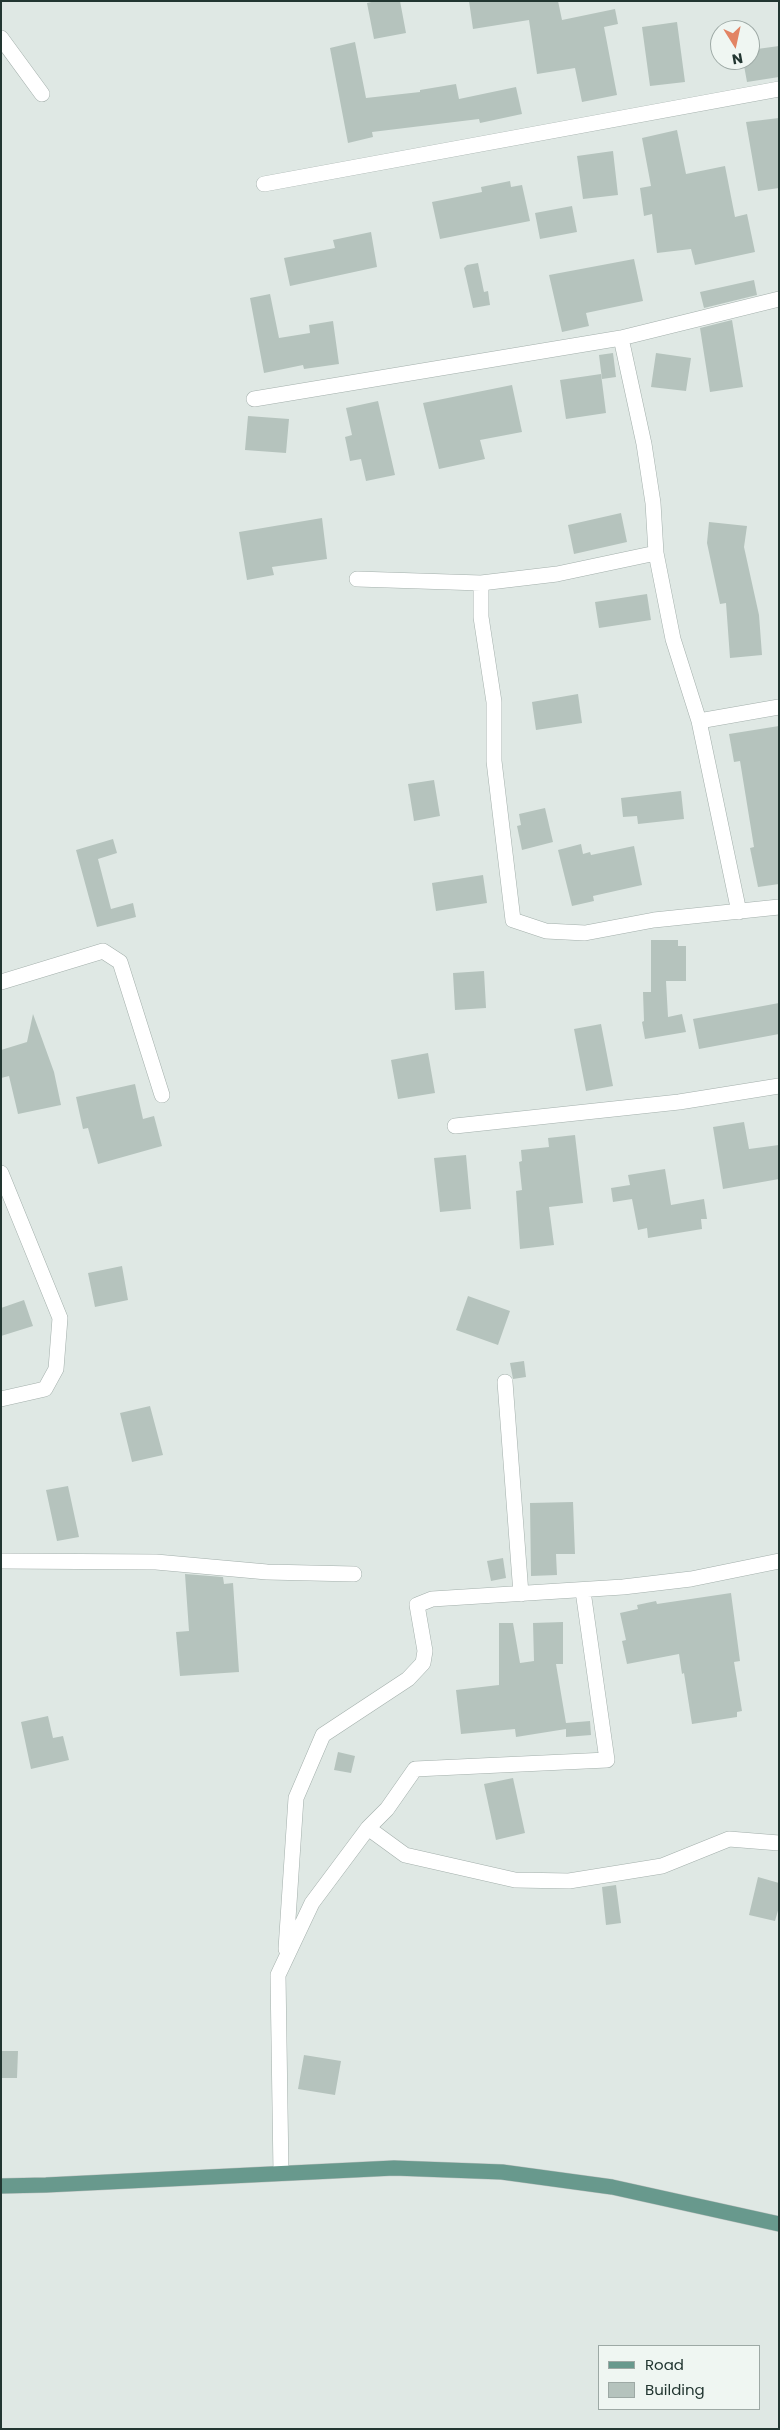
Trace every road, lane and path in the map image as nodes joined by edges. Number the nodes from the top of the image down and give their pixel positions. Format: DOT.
graph roads {
  1 [pos="1,38"];
  2 [pos="779,89"];
  3 [pos="42,94"];
  4 [pos="264,184"];
  5 [pos="779,299"];
  6 [pos="621,338"];
  7 [pos="254,399"];
  8 [pos="656,553"];
  9 [pos="357,580"];
  10 [pos="481,583"];
  11 [pos="779,707"];
  12 [pos="699,721"];
  13 [pos="779,907"];
  14 [pos="740,912"];
  15 [pos="1,982"];
  16 [pos="779,1086"];
  17 [pos="162,1096"];
  18 [pos="455,1126"];
  19 [pos="1,1173"];
  20 [pos="505,1382"];
  21 [pos="1,1399"];
  22 [pos="1,1561"];
  23 [pos="779,1561"];
  24 [pos="354,1574"];
  25 [pos="583,1591"];
  26 [pos="521,1594"];
  27 [pos="368,1828"];
  28 [pos="779,1843"];
  29 [pos="286,1958"];
  30 [pos="281,2174"];
  31 [pos="1,2186"];
  32 [pos="779,2224"];
  1 -- 3 [label="street"];
  2 -- 4 [label="street"];
  5 -- 6 [label="street"];
  6 -- 7 [label="street"];
  6 -- 8 [label="street"];
  8 -- 10 [label="street"];
  8 -- 12 [label="street"];
  9 -- 10 [label="street"];
  10 -- 14 [label="street"];
  11 -- 12 [label="street"];
  12 -- 14 [label="street"];
  13 -- 14 [label="street"];
  15 -- 17 [label="street"];
  16 -- 18 [label="street"];
  19 -- 21 [label="street"];
  20 -- 26 [label="street"];
  22 -- 24 [label="street"];
  23 -- 25 [label="street"];
  25 -- 26 [label="street"];
  25 -- 27 [label="street"];
  26 -- 29 [label="street"];
  27 -- 28 [label="street"];
  27 -- 29 [label="street"];
  29 -- 30 [label="street"];
  30 -- 31 [label="main road"];
  30 -- 32 [label="main road"];
}
